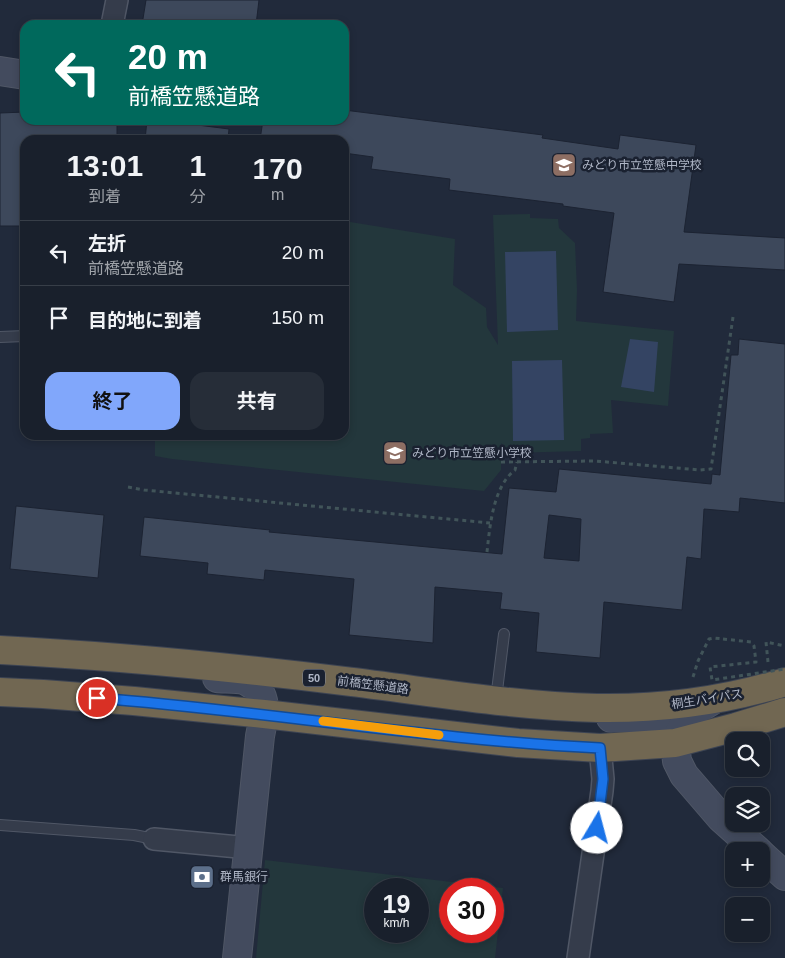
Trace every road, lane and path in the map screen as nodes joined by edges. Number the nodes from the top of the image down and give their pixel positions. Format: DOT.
graph roads {
  1 [pos="117,0"];
  2 [pos="113,20"];
  3 [pos="0,72"];
  4 [pos="20,74"];
  5 [pos="732,317"];
  6 [pos="0,336"];
  7 [pos="20,336"];
  8 [pos="501,462"];
  9 [pos="517,462"];
  10 [pos="128,487"];
  11 [pos="490,523"];
  12 [pos="487,552"];
  13 [pos="504,634"];
  14 [pos="785,646"];
  15 [pos="0,650"];
  16 [pos="111,657"];
  17 [pos="785,669"];
  18 [pos="776,672"];
  19 [pos="346,681"];
  20 [pos="0,692"];
  21 [pos="703,692"];
  22 [pos="496,700"];
  23 [pos="627,708"];
  24 [pos="785,712"];
  25 [pos="264,714"];
  26 [pos="675,742"];
  27 [pos="600,748"];
  28 [pos="0,825"];
  29 [pos="154,839"];
  30 [pos="748,842"];
  31 [pos="249,848"];
  32 [pos="770,862"];
  33 [pos="785,876"];
  34 [pos="237,958"];
  35 [pos="578,958"];
  1 -- 2 [label="street"];
  3 -- 4 [label="main road"];
  5 -- 9 [label="path"];
  6 -- 7 [label="lane"];
  8 -- 9 [label="path"];
  9 -- 11 [label="path"];
  10 -- 11 [label="path"];
  11 -- 12 [label="path"];
  13 -- 22 [label="lane"];
  14 -- 18 [label="path"];
  15 -- 16 [label="highway, 前橋笠懸道路 / 50"];
  16 -- 19 [label="highway, 前橋笠懸道路 / 50"];
  16 -- 25 [label="main road"];
  17 -- 21 [label="path, bridge"];
  18 -- 21 [label="highway, 桐生バイパス / 50"];
  19 -- 22 [label="highway, 前橋笠懸道路 / 50"];
  19 -- 26 [label="main road"];
  20 -- 25 [label="highway"];
  21 -- 23 [label="highway, 桐生バイパス / 50"];
  21 -- 26 [label="main road"];
  22 -- 23 [label="highway, 前橋笠懸道路 / 50"];
  24 -- 26 [label="highway"];
  25 -- 27 [label="highway"];
  25 -- 31 [label="main road"];
  26 -- 27 [label="highway"];
  26 -- 30 [label="main road"];
  27 -- 35 [label="street"];
  28 -- 29 [label="lane"];
  29 -- 31 [label="street"];
  31 -- 34 [label="main road"];
  32 -- 33 [label="main road"];
}
